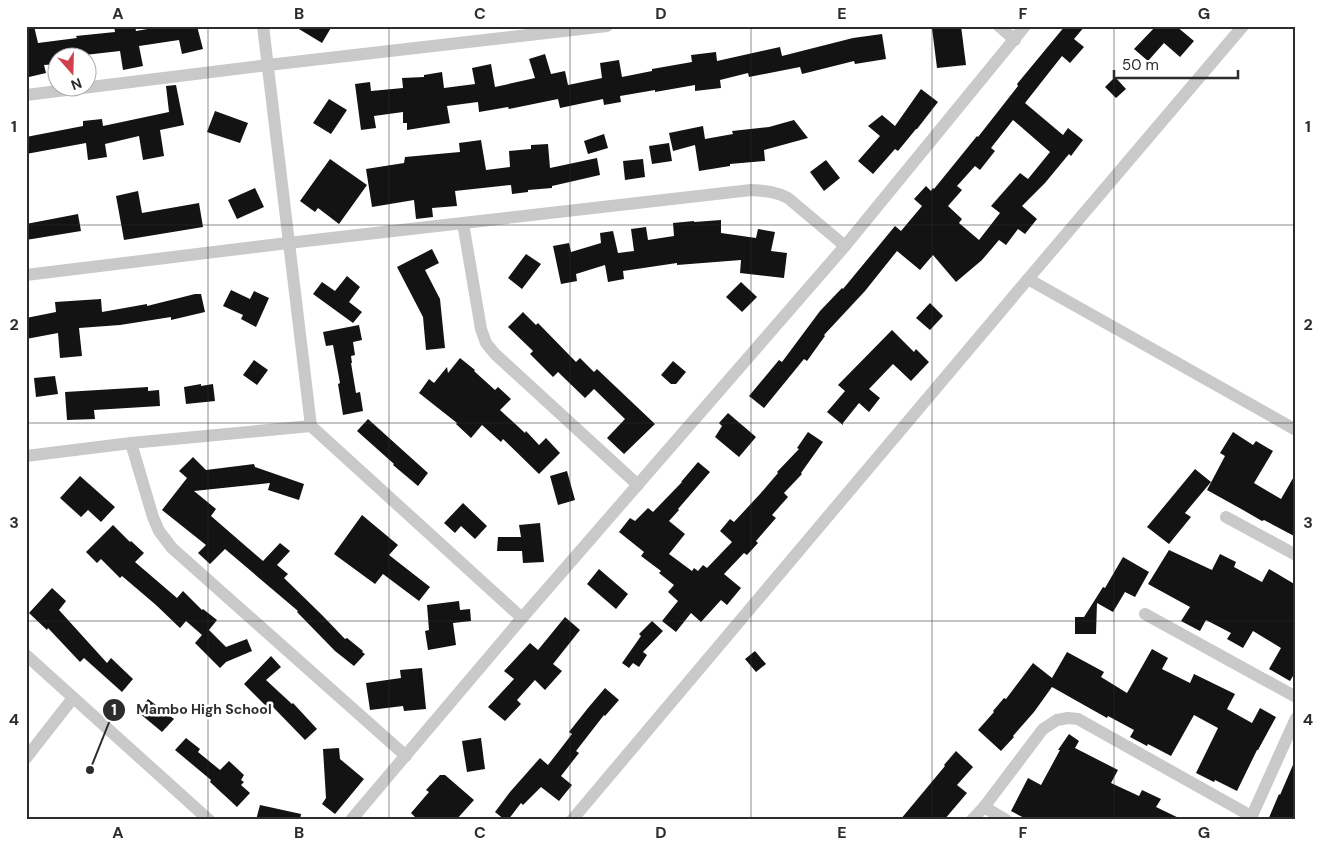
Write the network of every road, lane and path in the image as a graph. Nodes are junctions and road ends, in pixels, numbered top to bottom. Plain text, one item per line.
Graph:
1 (263, 26) edge
2 (606, 26) edge
3 (999, 26) edge
4 (1026, 26) edge
5 (1243, 26) edge
6 (1014, 40) junction
7 (268, 65) junction
8 (26, 95) edge
9 (463, 223) junction
10 (288, 243) junction
11 (845, 246) junction
12 (26, 275) edge
13 (1028, 279) junction
14 (311, 426) junction
15 (1296, 430) edge
16 (131, 443) junction
17 (26, 456) edge
18 (638, 485) junction
19 (1226, 516) dead end
20 (1296, 555) edge
21 (1145, 614) dead end
22 (522, 618) junction
23 (26, 655) edge
24 (1296, 697) edge
25 (73, 698) junction
26 (1296, 718) edge
27 (406, 756) junction
28 (26, 758) edge
29 (984, 807) junction
30 (578, 818) edge
31 (1251, 818) edge
32 (209, 820) edge
33 (351, 820) edge
34 (972, 820) edge
35 (1006, 820) edge

1 - 7 street
2 - 7 street
3 - 6 street
4 - 6 street
5 - 13 street
6 - 11 street
7 - 8 street
7 - 10 street
9 - 10 street
9 - 11 street
9 - 18 street
10 - 12 street
10 - 14 street
11 - 18 street
13 - 15 street
13 - 30 street
14 - 16 street
14 - 22 street
16 - 17 street
16 - 27 street
18 - 22 street
19 - 20 street
21 - 24 street
22 - 27 street
23 - 25 street
25 - 28 street
25 - 32 street
26 - 31 street
27 - 33 street
29 - 31 street
29 - 34 street
29 - 35 street

